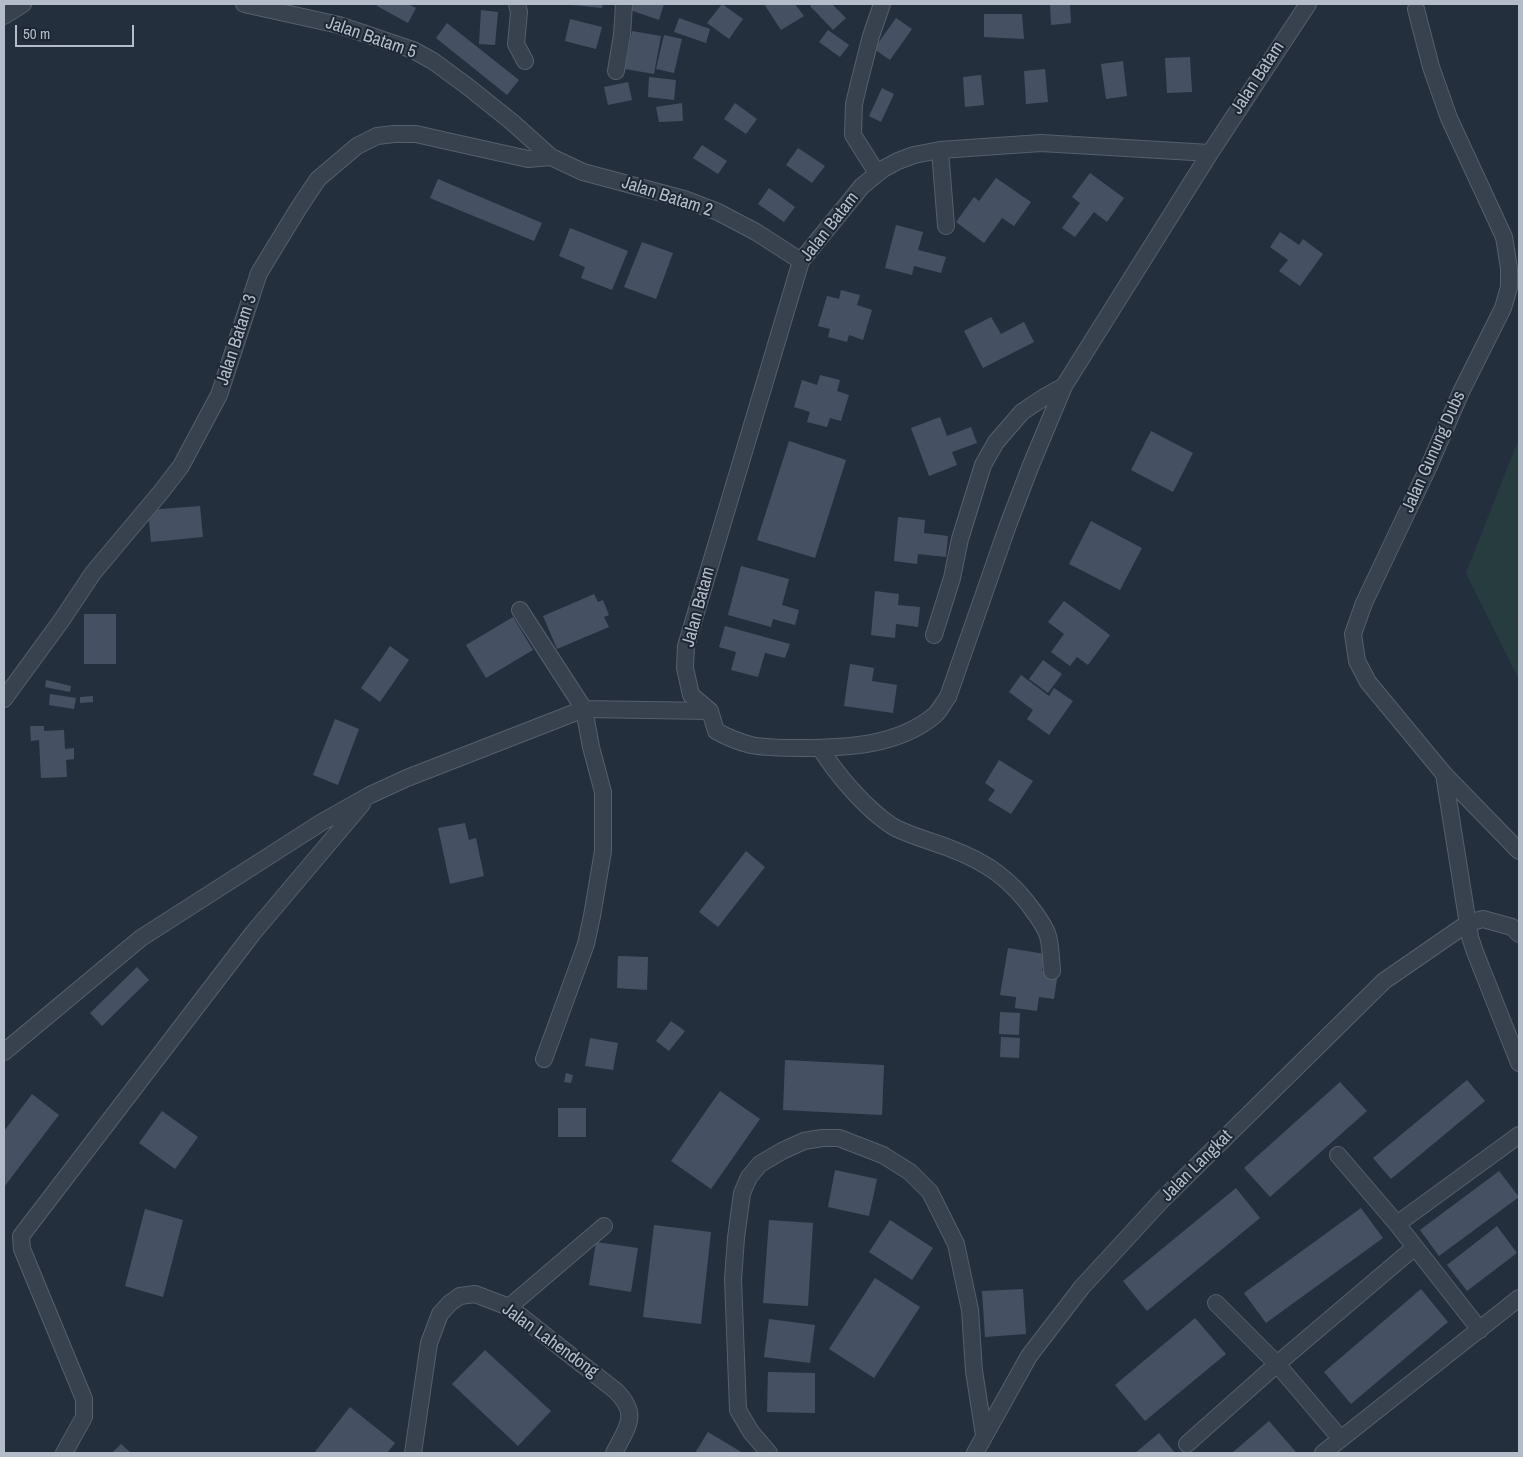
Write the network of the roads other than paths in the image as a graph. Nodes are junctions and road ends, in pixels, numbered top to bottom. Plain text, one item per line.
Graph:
1 (23, 4) edge
2 (244, 4) edge
3 (517, 4) edge
4 (624, 4) edge
5 (882, 4) edge
6 (1308, 4) edge
7 (1413, 6) edge
8 (4, 16) edge
9 (525, 61) dead end
10 (616, 71) dead end
11 (531, 139) joint
12 (940, 150) junction
13 (1210, 153) junction
14 (550, 157) junction
15 (878, 173) junction
16 (946, 226) dead end
17 (801, 261) junction
18 (1064, 386) junction
19 (520, 610) dead end
20 (934, 635) dead end
21 (4, 699) edge
22 (584, 709) junction
23 (710, 711) junction
24 (820, 748) junction
25 (1444, 774) junction
26 (370, 795) junction
27 (1519, 850) edge
28 (1468, 923) junction
29 (1519, 934) edge
30 (1052, 970) dead end
31 (4, 1052) edge
32 (544, 1059) dead end
33 (1519, 1064) edge
34 (1519, 1135) edge
35 (1338, 1155) dead end
36 (1397, 1224) junction
37 (604, 1226) dead end
38 (1415, 1247) junction
39 (1519, 1298) edge
40 (1216, 1303) dead end
41 (510, 1307) junction
42 (1480, 1330) junction
43 (1277, 1364) junction
44 (984, 1435) junction
45 (1340, 1438) junction
46 (1187, 1444) dead end
47 (64, 1453) edge
48 (414, 1453) edge
49 (614, 1453) edge
50 (769, 1453) edge
51 (975, 1453) edge
52 (1323, 1453) edge

1 - 8 street
2 - 11 street, Jalan Batam 5
3 - 9 street
4 - 10 street
5 - 15 street
6 - 13 street, Jalan Batam
7 - 25 street, Jalan Gunung Dubs
11 - 14 street, Jalan Batam 2
12 - 13 street, Jalan Batam
12 - 15 street, Jalan Batam
12 - 16 street
13 - 18 street, Jalan Batam
14 - 17 street, Jalan Batam 2
14 - 21 street, Jalan Batam 3
15 - 17 street, Jalan Batam
17 - 23 street, Jalan Batam
18 - 20 street
18 - 24 street, Jalan Batam
19 - 22 street
22 - 23 street
22 - 26 street
22 - 32 street
23 - 24 street, Jalan Batam
24 - 30 street
25 - 27 street, Jalan Gunung Dubs
25 - 28 street
26 - 31 street
26 - 47 street
28 - 29 street
28 - 33 street
28 - 44 street, Jalan Langkat
34 - 36 street
35 - 36 street
36 - 38 street
37 - 41 street
38 - 42 street
38 - 43 street
39 - 42 street
40 - 43 street
41 - 48 street, Jalan Lahendong
41 - 49 street, Jalan Lahendong
42 - 45 street
43 - 45 street
43 - 46 street
44 - 50 street
44 - 51 street, Jalan Langkat
45 - 52 street

